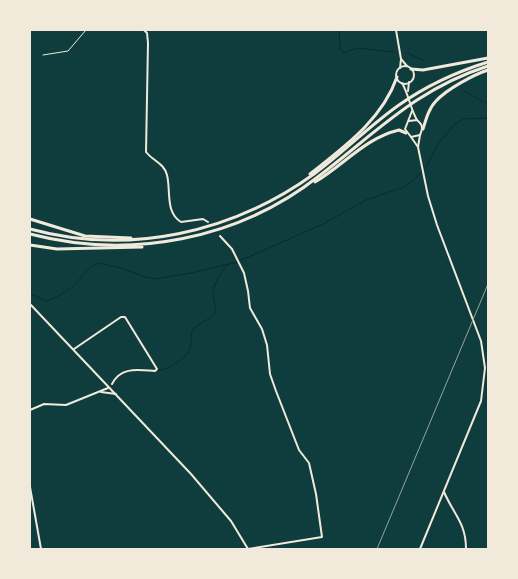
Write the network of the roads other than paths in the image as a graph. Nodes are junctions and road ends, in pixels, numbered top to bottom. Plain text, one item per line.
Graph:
1 (144, 30) edge
2 (396, 30) edge
3 (488, 58) edge
4 (401, 59) junction
5 (488, 62) edge
6 (408, 66) junction
7 (488, 66) edge
8 (400, 68) junction
9 (411, 68) junction
10 (488, 70) edge
11 (397, 77) junction
12 (409, 82) junction
13 (402, 83) junction
14 (408, 92) junction
15 (412, 111) junction
16 (417, 120) junction
17 (409, 121) junction
18 (422, 129) junction
19 (406, 133) junction
20 (420, 135) junction
21 (411, 137) junction
22 (418, 148) junction
23 (290, 191) junction
24 (293, 195) junction
25 (30, 219) edge
26 (208, 222) dead end
27 (30, 229) edge
28 (30, 234) edge
29 (220, 236) dead end
30 (161, 238) junction
31 (158, 244) junction
32 (30, 245) edge
33 (30, 304) edge
34 (74, 349) junction
35 (112, 384) dead end
36 (108, 388) dead end
37 (100, 391) junction
38 (117, 394) junction
39 (30, 410) edge
40 (30, 487) edge
41 (444, 492) junction
42 (41, 549) edge
43 (248, 549) edge
44 (420, 549) edge
45 (466, 549) edge

1 - 26 street
2 - 4 street
3 - 9 highway
4 - 6 street
4 - 8 street
5 - 23 highway
6 - 8 street
6 - 9 street
7 - 24 highway
8 - 11 street
9 - 12 street
10 - 18 highway
11 - 13 street
11 - 23 highway
12 - 13 street
12 - 14 street
13 - 14 street
14 - 15 street
15 - 16 street
15 - 17 street
16 - 17 street
16 - 18 street
17 - 19 street
18 - 20 street
19 - 21 street
19 - 24 highway
20 - 21 street
20 - 22 street
21 - 22 street
22 - 41 street
23 - 30 highway
24 - 31 highway
25 - 30 highway
27 - 30 highway
28 - 31 highway
29 - 43 street
31 - 32 highway
33 - 34 street
34 - 35 street
34 - 38 street
36 - 37 street
37 - 38 street
37 - 39 street
38 - 43 street
40 - 42 street
41 - 44 street
41 - 45 street

